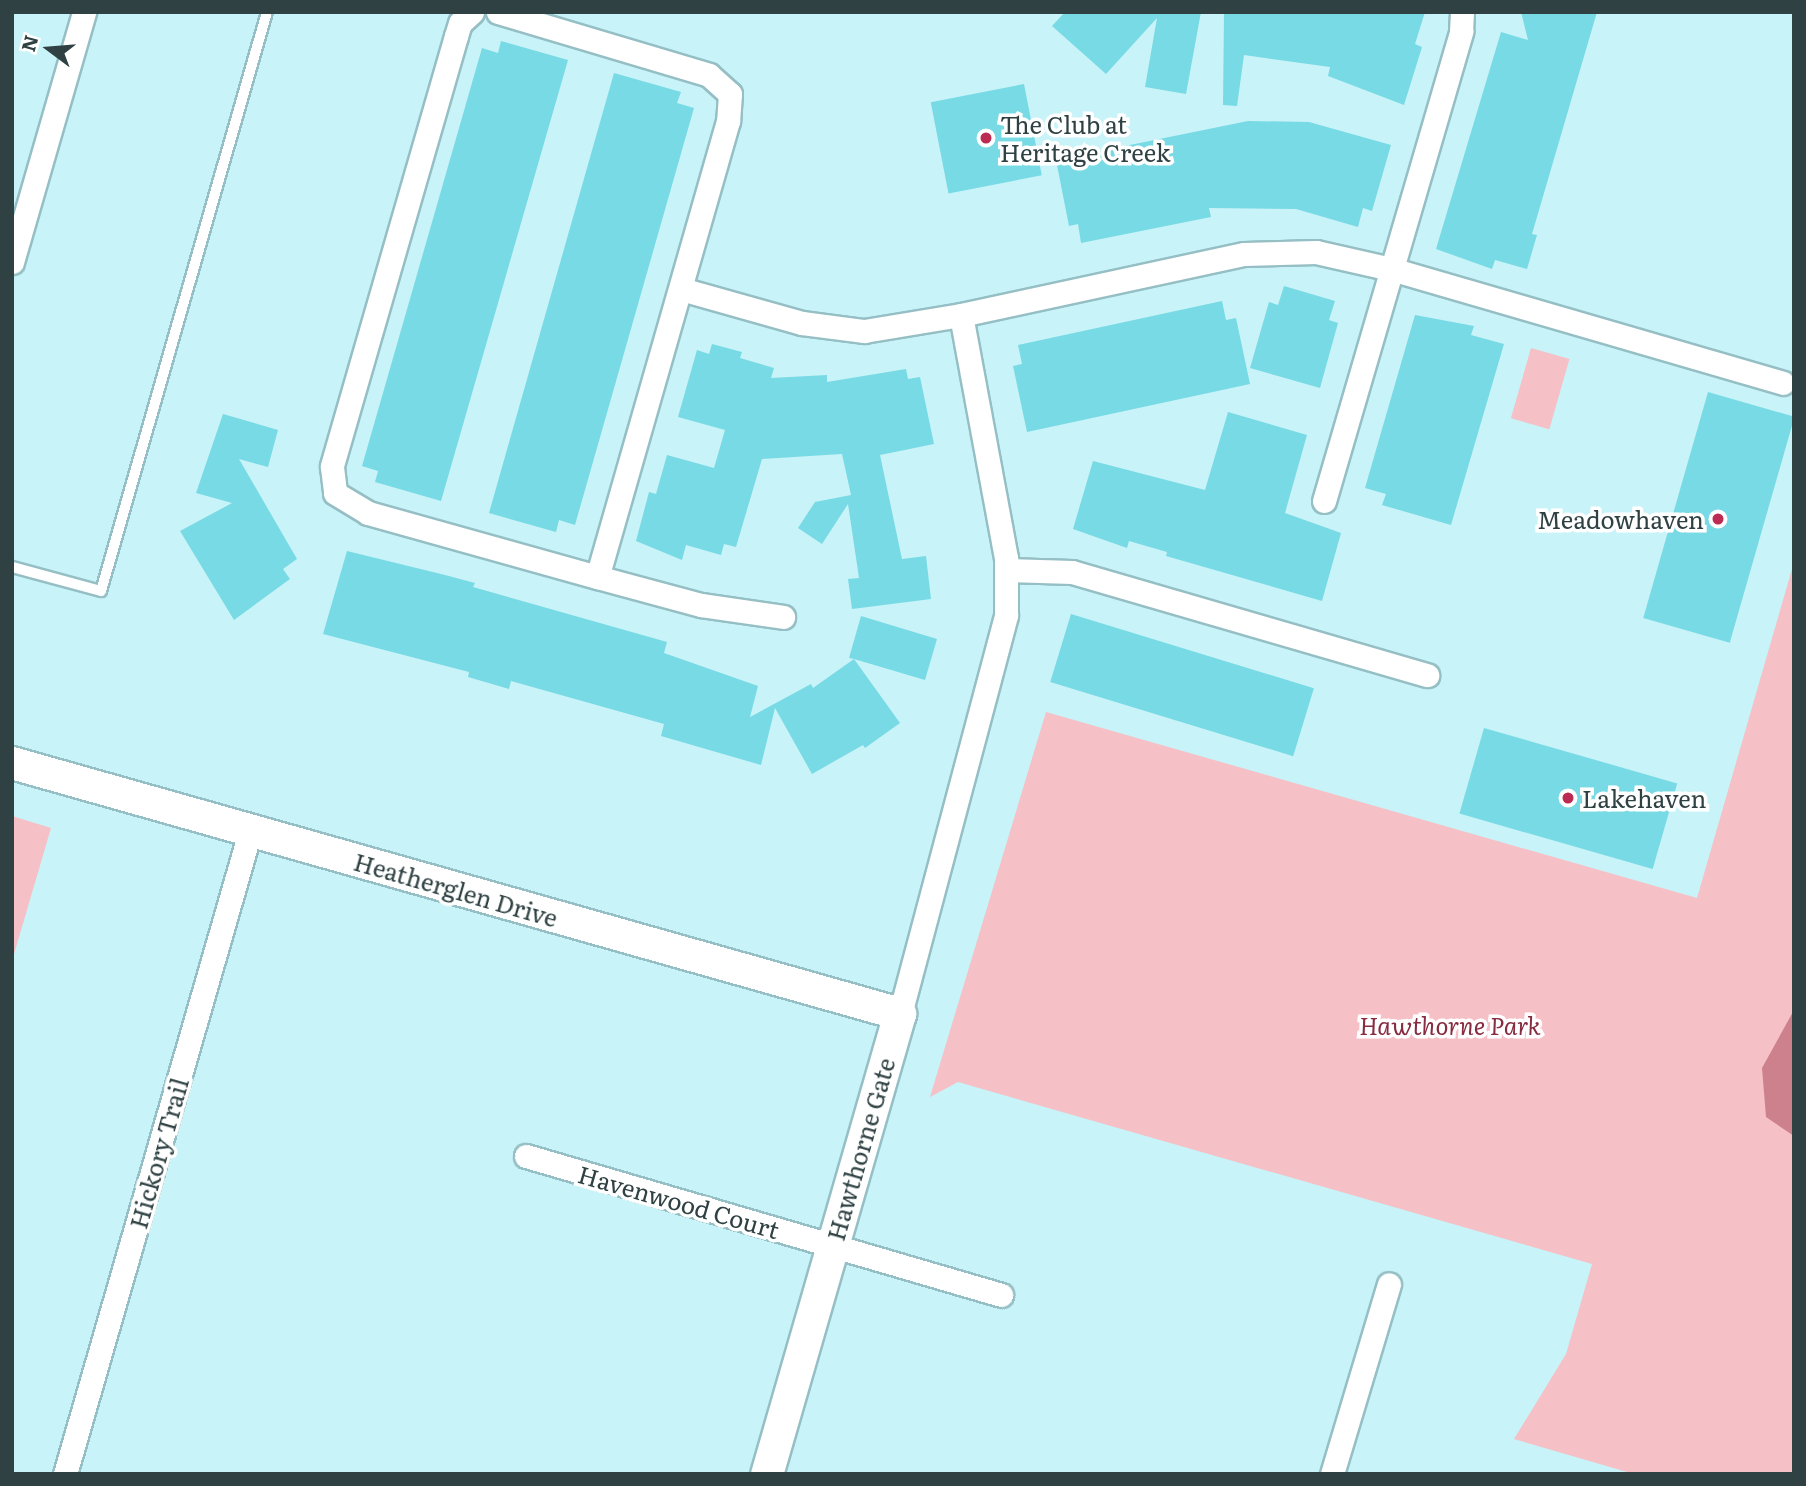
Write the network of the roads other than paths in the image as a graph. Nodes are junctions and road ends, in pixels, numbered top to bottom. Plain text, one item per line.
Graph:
1 (84, 12) edge
2 (267, 12) edge
3 (472, 12) edge
4 (498, 12) edge
5 (1462, 12) edge
6 (12, 262) edge
7 (1391, 269) junction
8 (681, 289) junction
9 (961, 315) junction
10 (1783, 383) dead end
11 (1324, 501) dead end
12 (12, 567) edge
13 (1007, 570) junction
14 (597, 577) junction
15 (783, 617) dead end
16 (1427, 675) dead end
17 (12, 763) edge
18 (250, 832) junction
19 (900, 1014) junction
20 (526, 1156) dead end
21 (832, 1247) junction
22 (1389, 1284) dead end
23 (1001, 1295) dead end
24 (65, 1474) edge
25 (766, 1474) edge
26 (1332, 1474) edge

1 - 6 street
2 - 12 lane
3 - 14 street
4 - 8 street
5 - 7 street
7 - 9 street
7 - 10 street
7 - 11 street
8 - 9 street
8 - 14 street
9 - 13 street, Hawthorne Gate
13 - 16 street
13 - 19 street, Hawthorne Gate
14 - 15 street
17 - 18 street, Heatherglen Drive
18 - 19 street, Heatherglen Drive
18 - 24 street, Hickory Trail
19 - 21 street, Hawthorne Gate
20 - 21 street, Havenwood Court
21 - 23 street, Havenwood Court
21 - 25 street, Hawthorne Gate
22 - 26 street

